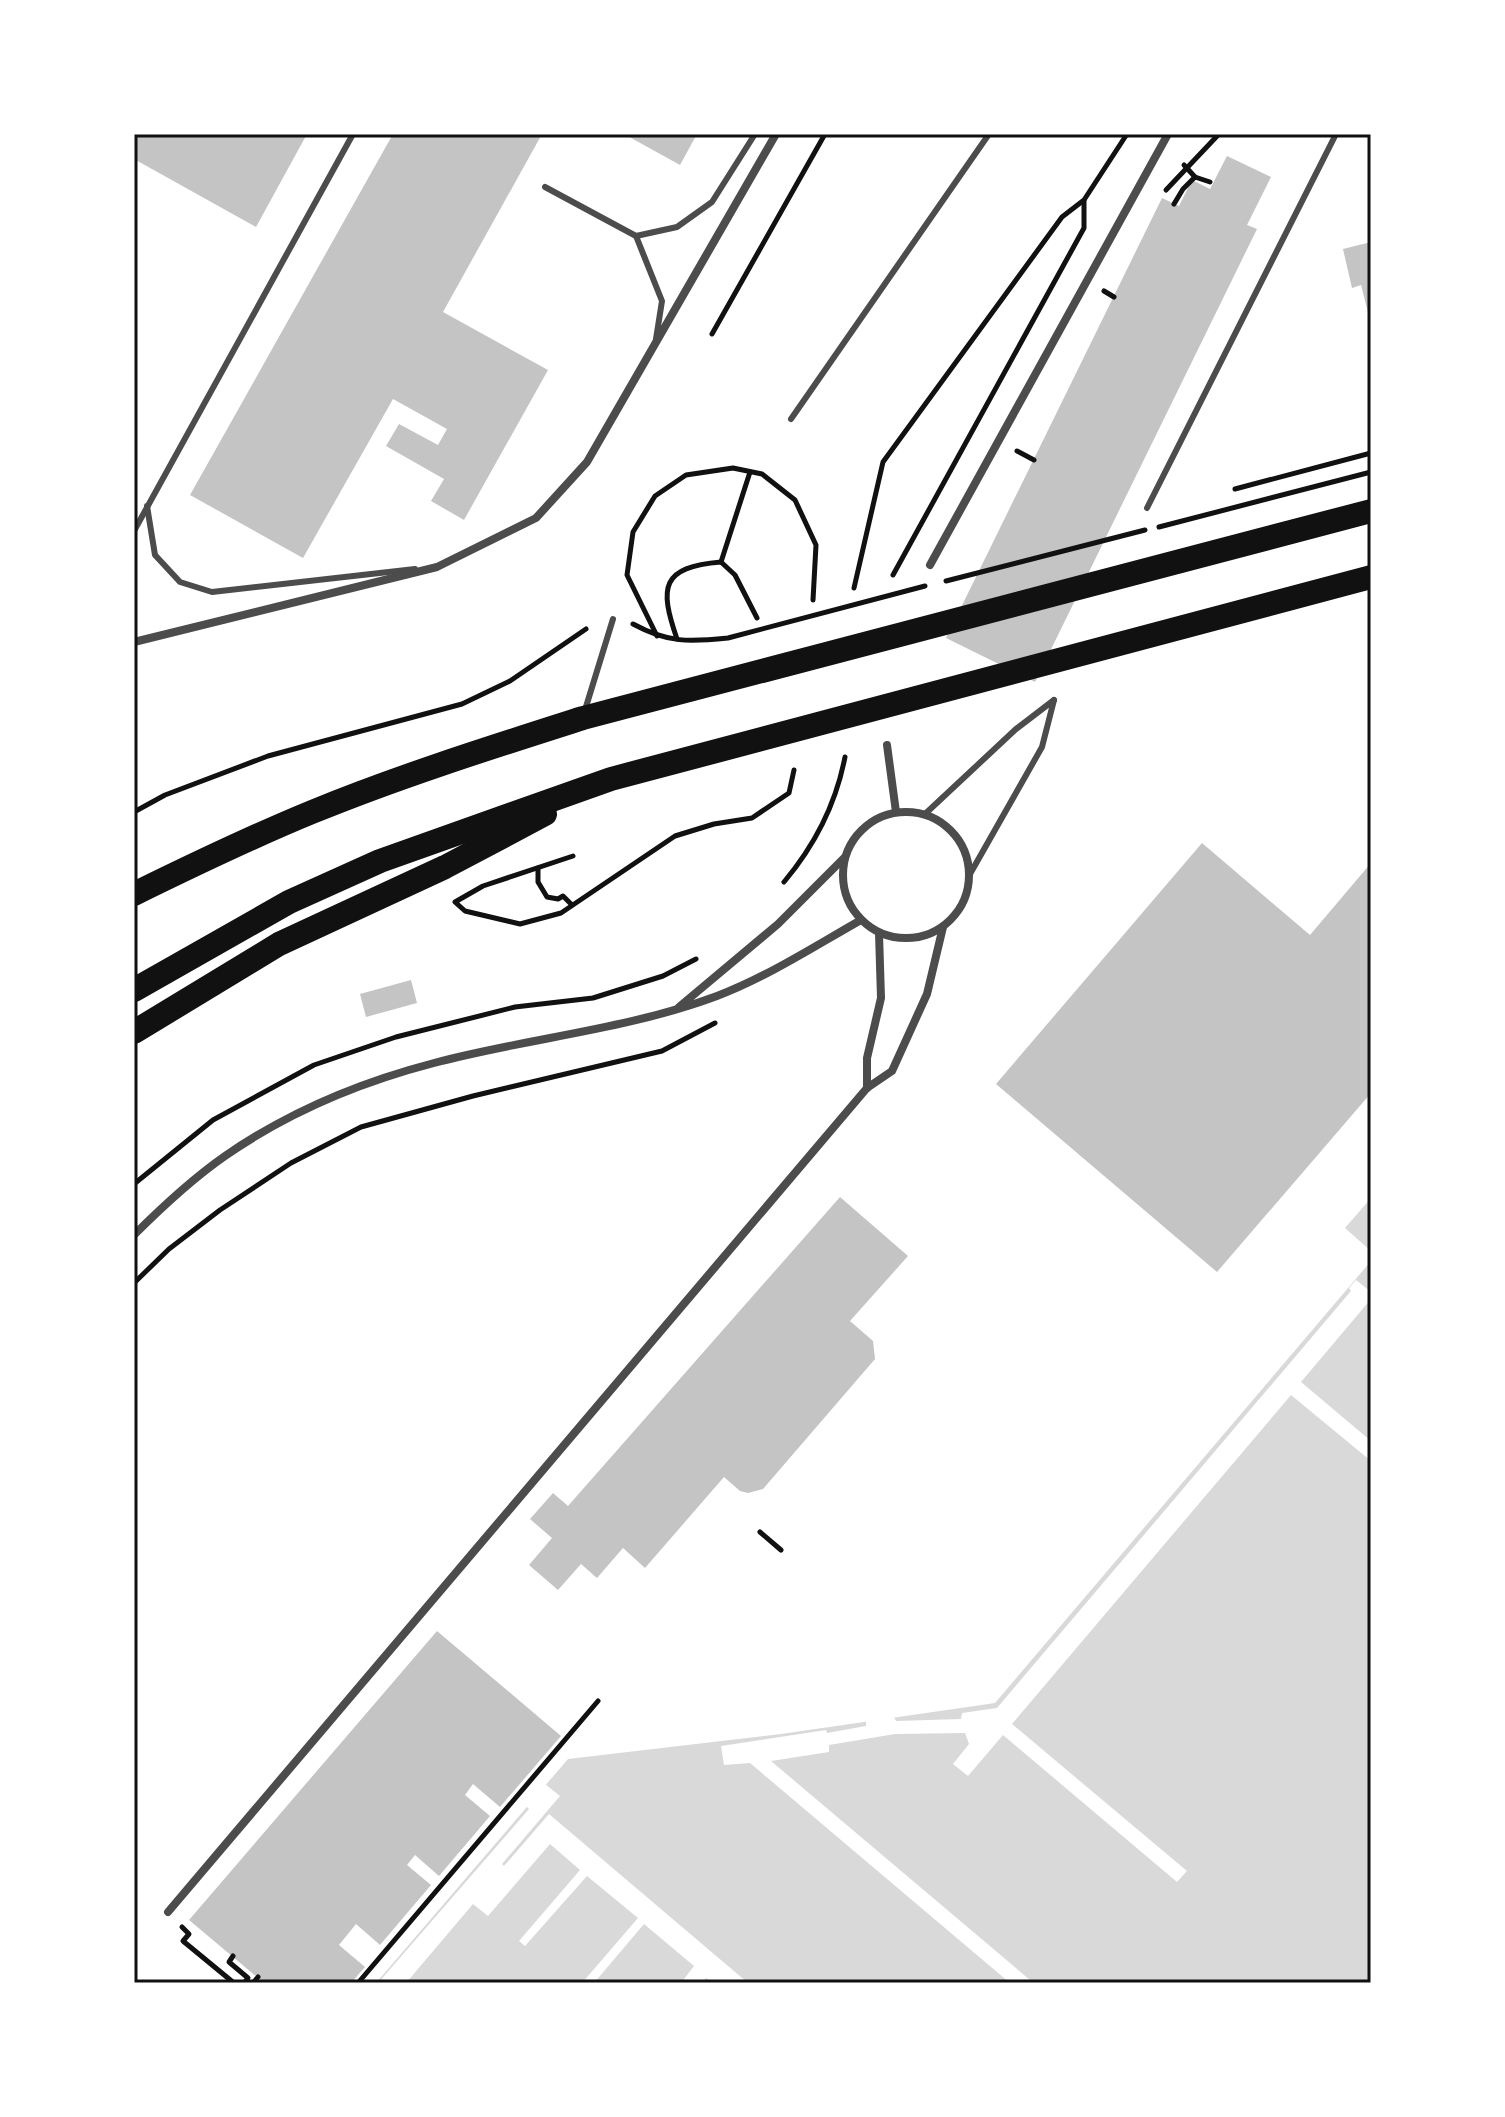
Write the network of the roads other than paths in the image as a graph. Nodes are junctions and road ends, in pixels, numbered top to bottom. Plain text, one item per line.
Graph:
1 (353, 134) edge
2 (755, 134) edge
3 (776, 134) edge
4 (989, 134) edge
5 (1168, 134) edge
6 (1336, 134) edge
7 (545, 187) dead end
8 (636, 236) junction
9 (653, 351) junction
10 (791, 419) dead end
11 (147, 506) junction
12 (1147, 508) dead end
13 (1371, 511) edge
14 (134, 531) edge
15 (930, 565) dead end
16 (437, 567) junction
17 (1371, 577) edge
18 (613, 619) road end
19 (135, 642) edge
20 (583, 718) junction
21 (887, 745) dead end
22 (611, 779) junction
23 (896, 812) junction
24 (925, 814) junction
25 (845, 857) junction
26 (970, 874) junction
27 (134, 894) edge
28 (861, 920) junction
29 (943, 927) junction
30 (879, 933) junction
31 (134, 990) edge
32 (676, 1010) junction
33 (134, 1032) edge
34 (867, 1088) junction
35 (134, 1235) edge
36 (168, 1912) road end

1 - 11 lane
2 - 8 lane
3 - 9 street
4 - 10 lane
5 - 15 street
6 - 12 lane
7 - 8 lane
8 - 9 lane
9 - 16 street
11 - 14 lane
11 - 16 lane
13 - 20 highway
16 - 19 street
17 - 22 highway
18 - 20 lane
20 - 27 highway
21 - 23 street
22 - 31 highway
22 - 33 highway
23 - 24 street
23 - 25 street
24 - 26 street
24 - 26 lane
25 - 28 street
25 - 32 street
26 - 29 street
28 - 30 street
28 - 32 street
29 - 30 street
29 - 34 street
30 - 34 street
32 - 35 street
34 - 36 street

